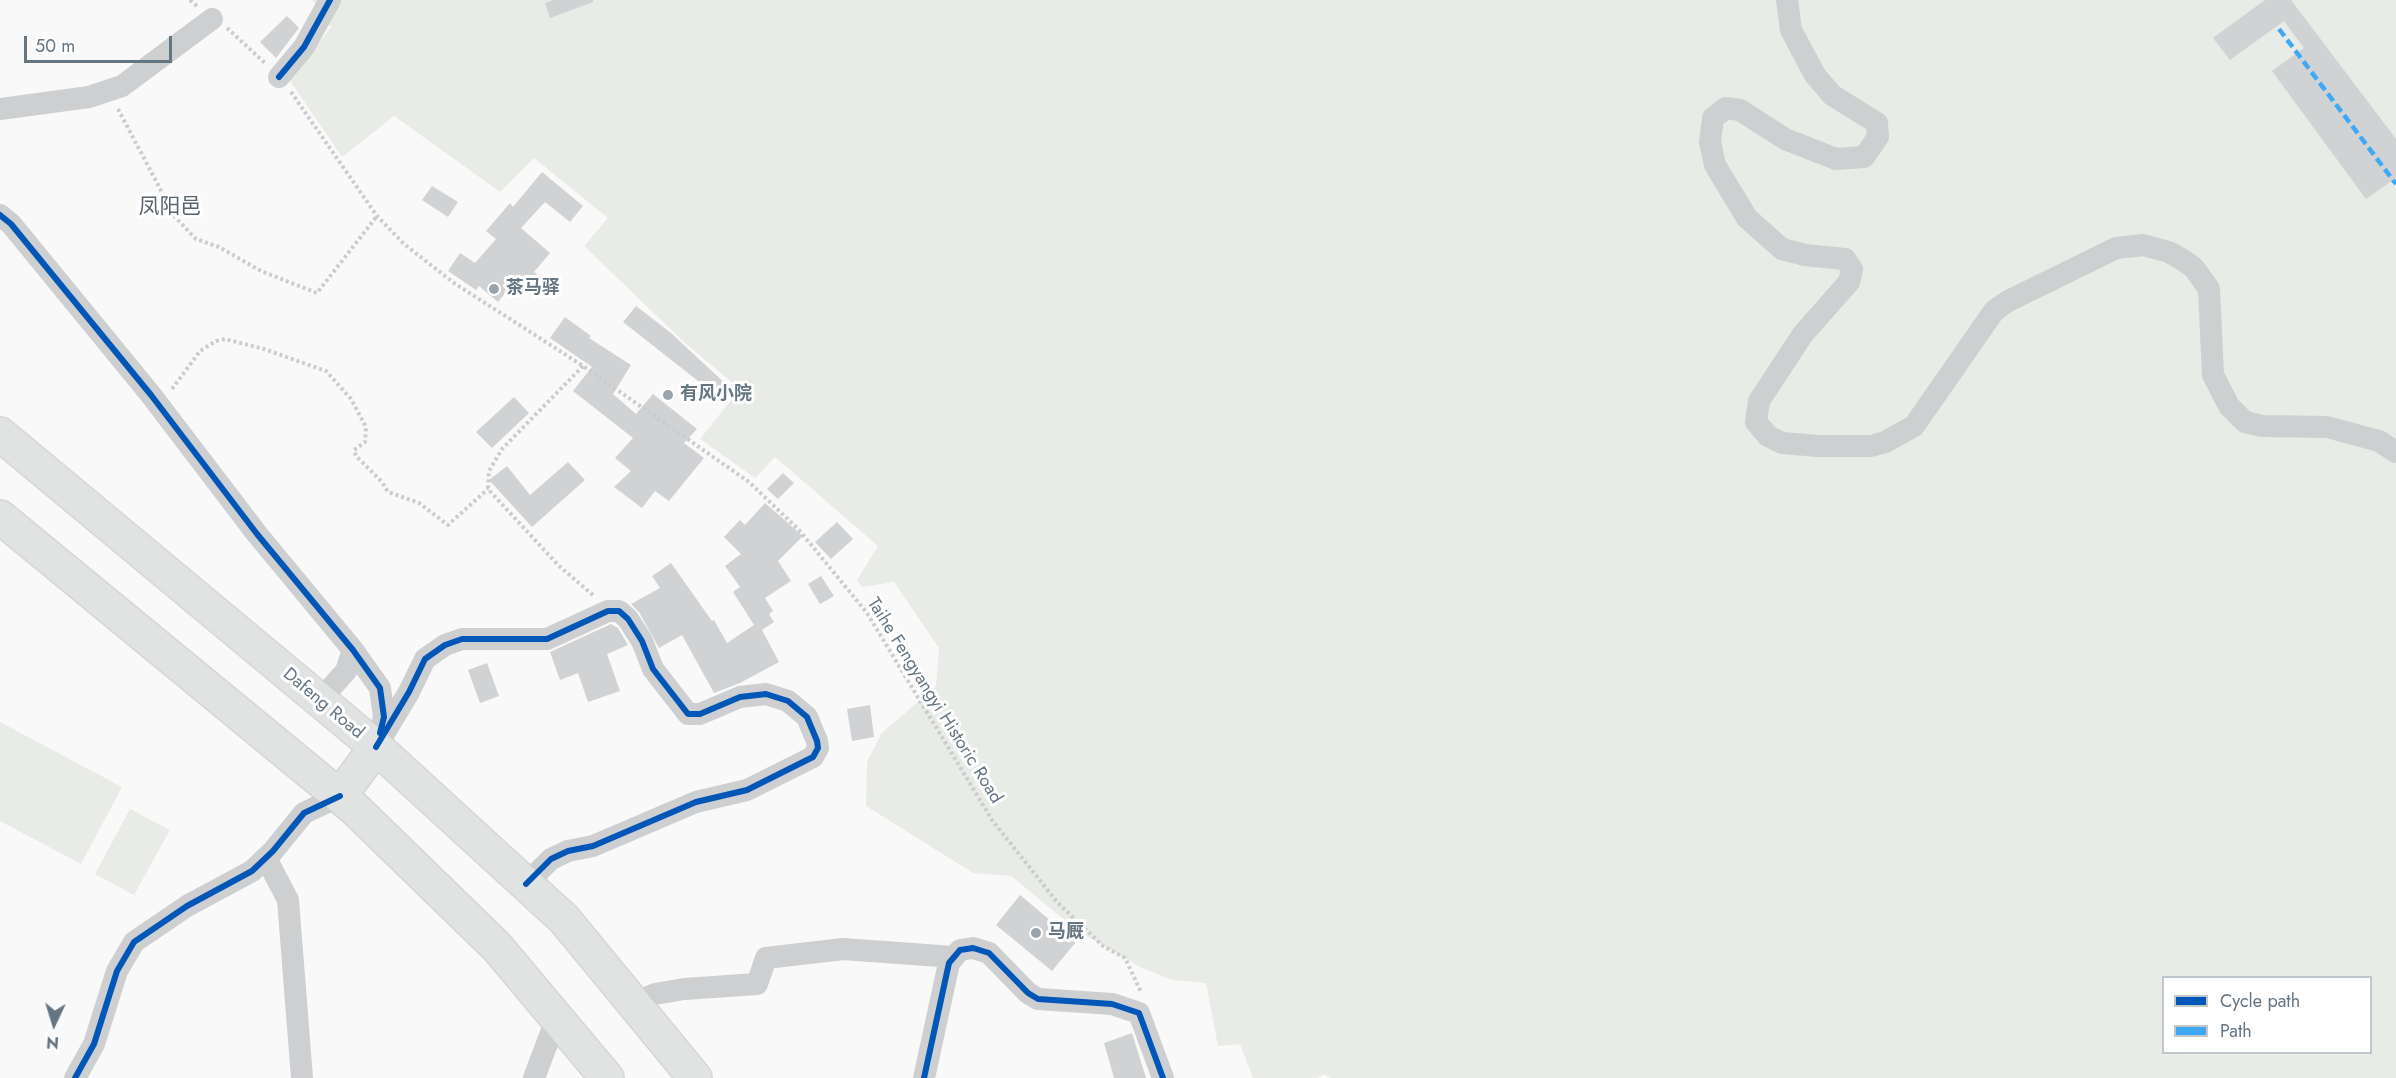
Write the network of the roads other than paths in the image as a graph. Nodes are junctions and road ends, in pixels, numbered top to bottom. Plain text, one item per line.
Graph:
1 (330, 0) edge
2 (1787, 0) edge
3 (212, 19) road end
4 (279, 77) road end
5 (0, 109) edge
6 (0, 215) edge
7 (0, 434) edge
8 (2396, 452) edge
9 (0, 517) edge
10 (353, 650) junction
11 (319, 701) junction
12 (376, 747) junction
13 (340, 796) junction
14 (266, 858) junction
15 (526, 884) junction
16 (954, 957) junction
17 (634, 1003) junction
18 (557, 1017) junction
19 (75, 1078) edge
20 (302, 1078) edge
21 (534, 1078) edge
22 (607, 1078) edge
23 (695, 1078) edge
24 (924, 1078) edge
25 (1163, 1078) edge

1 - 4 street
2 - 8 street
3 - 5 street
6 - 10 street
7 - 11 highway, Dafeng Road
9 - 13 highway
10 - 11 street
10 - 12 street
11 - 12 highway, Dafeng Road
12 - 13 highway
12 - 15 highway, Dafeng Road
12 - 15 street
13 - 14 street
13 - 18 highway
14 - 19 street
14 - 20 street
15 - 17 highway, Dafeng Road
16 - 17 street
16 - 24 street
16 - 25 street
17 - 23 highway, Dafeng Road
18 - 21 street
18 - 22 highway

